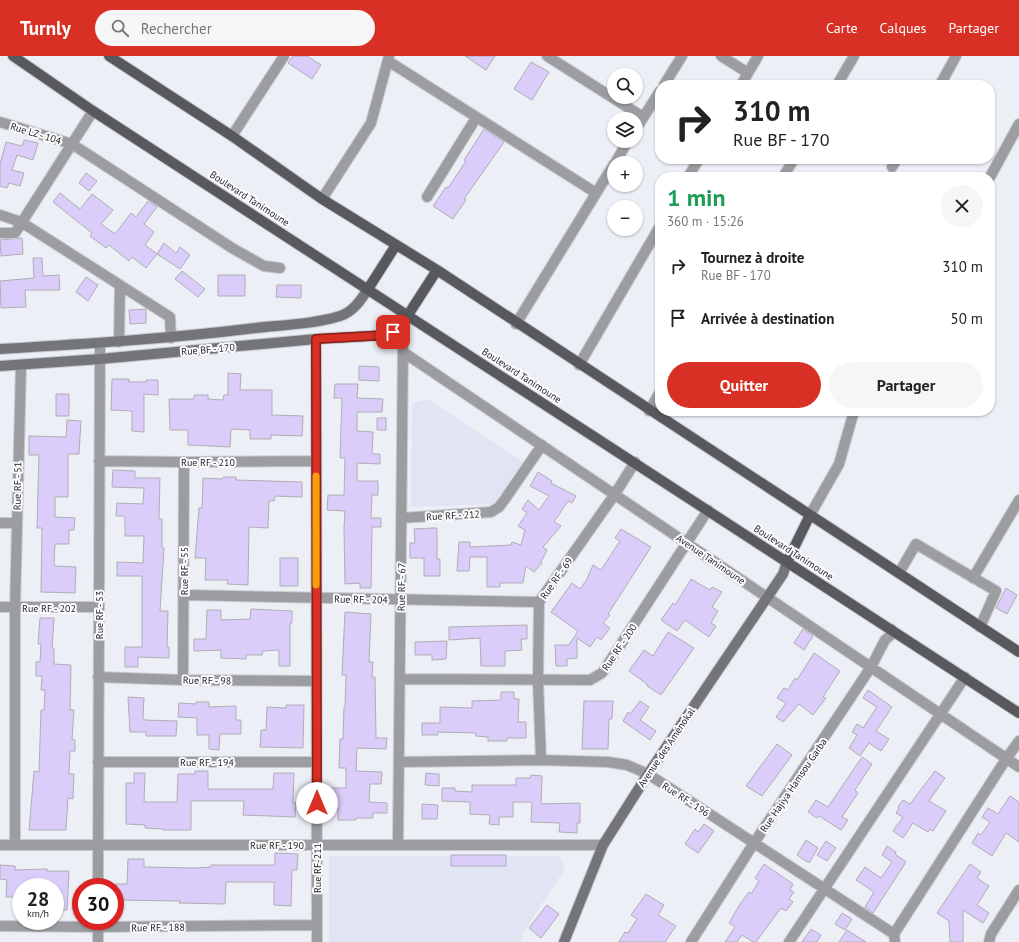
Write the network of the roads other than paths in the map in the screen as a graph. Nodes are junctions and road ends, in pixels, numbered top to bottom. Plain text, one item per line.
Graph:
1 (13, 56) edge
2 (109, 56) edge
3 (284, 56) edge
4 (548, 56) edge
5 (682, 56) edge
6 (721, 56) edge
7 (758, 56) edge
8 (854, 56) edge
9 (956, 56) edge
10 (389, 58) edge
11 (748, 73) junction
12 (667, 80) edge
13 (744, 80) edge
14 (840, 80) edge
15 (943, 80) edge
16 (655, 99) edge
17 (93, 111) junction
18 (635, 112) edge
19 (643, 117) edge
20 (476, 118) junction
21 (0, 122) edge
22 (1019, 124) edge
23 (232, 136) junction
24 (72, 144) junction
25 (993, 172) edge
26 (607, 175) edge
27 (596, 193) junction
28 (427, 197) dead end
29 (322, 198) junction
30 (0, 215) edge
31 (21, 222) junction
32 (0, 233) edge
33 (655, 235) edge
34 (396, 245) junction
35 (280, 268) dead end
36 (437, 270) junction
37 (120, 286) junction
38 (368, 289) junction
39 (408, 315) junction
40 (516, 324) junction
41 (393, 332) junction
42 (171, 338) junction
43 (316, 339) junction
44 (119, 342) junction
45 (100, 343) junction
46 (0, 349) edge
47 (403, 352) junction
48 (100, 359) junction
49 (21, 365) junction
50 (579, 365) junction
51 (0, 366) edge
52 (655, 401) edge
53 (649, 411) junction
54 (655, 415) edge
55 (657, 416) edge
56 (853, 416) edge
57 (542, 445) junction
58 (99, 461) junction
59 (316, 461) junction
60 (184, 462) junction
61 (635, 462) junction
62 (615, 494) junction
63 (1019, 500) edge
64 (708, 510) junction
65 (810, 515) junction
66 (401, 518) junction
67 (0, 523) edge
68 (16, 523) junction
69 (687, 543) junction
70 (788, 562) junction
71 (899, 573) junction
72 (973, 578) junction
73 (183, 595) junction
74 (767, 597) junction
75 (316, 599) junction
76 (400, 600) junction
77 (539, 602) junction
78 (0, 607) edge
79 (99, 607) junction
80 (15, 608) junction
81 (980, 627) junction
82 (891, 629) junction
83 (1019, 652) edge
84 (871, 667) junction
85 (98, 677) junction
86 (965, 677) junction
87 (400, 679) junction
88 (183, 680) junction
89 (317, 681) junction
90 (538, 681) junction
91 (1019, 712) edge
92 (940, 714) junction
93 (1019, 741) edge
94 (1006, 759) junction
95 (541, 760) junction
96 (98, 762) junction
97 (317, 762) junction
98 (399, 762) junction
99 (1019, 767) edge
100 (648, 774) junction
101 (754, 843) junction
102 (0, 845) edge
103 (15, 845) junction
104 (98, 845) junction
105 (317, 845) junction
106 (398, 845) junction
107 (603, 845) junction
108 (98, 878) edge
109 (824, 888) junction
110 (1019, 890) edge
111 (124, 924) edge
112 (72, 925) edge
113 (317, 925) junction
114 (0, 926) edge
115 (98, 930) edge
116 (895, 938) edge
117 (98, 942) edge
118 (317, 942) edge
119 (564, 942) edge
120 (691, 942) edge
121 (789, 942) edge
122 (989, 942) edge

1 - 17 main road, Boulevard Tanimoune
2 - 23 main road
3 - 23 street
4 - 18 street
5 - 12 street
6 - 11 street
7 - 11 street
8 - 14 street
9 - 15 street
10 - 20 street
10 - 29 street
11 - 13 street
16 - 19 street
17 - 24 street
17 - 38 main road, Boulevard Tanimoune
20 - 27 street
20 - 28 street
21 - 24 street, Rue LZ - 104
22 - 25 street
23 - 29 main road
24 - 31 street
24 - 35 street, Rue LZ - 104
26 - 27 street
27 - 40 street
29 - 34 main road
30 - 31 street
31 - 32 street
31 - 37 street
33 - 50 street
34 - 36 main road
34 - 38 main road
36 - 39 main road
36 - 40 main road
37 - 42 street
37 - 44 street
38 - 39 main road, Boulevard Tanimoune
38 - 42 main road, Rue BF - 170
39 - 41 main road
39 - 61 main road, Boulevard Tanimoune
40 - 50 main road
41 - 43 main road, Rue BF - 170
41 - 47 street, Rue RF - 67
42 - 44 main road, Rue BF - 170
43 - 48 main road, Rue BF - 170
43 - 59 street, Rue RF-211
44 - 45 main road, Rue BF - 170
45 - 46 main road, Rue BF - 170
45 - 48 street, Rue RF - 53
47 - 57 street, Avenue Tanimoune
47 - 66 street, Rue RF - 67
48 - 49 main road, Rue BF - 170
48 - 58 street, Rue RF - 53
49 - 51 main road, Rue BF - 170
49 - 68 street, Rue RF - 51
50 - 53 main road
52 - 53 street
53 - 54 main road
55 - 65 main road
56 - 65 street
57 - 62 street, Avenue Tanimoune
57 - 66 street, Rue RF - 212
58 - 60 street, Rue RF - 210
58 - 79 street, Rue RF - 53
59 - 60 street, Rue RF - 210
59 - 75 street, Rue RF-211
60 - 73 street, Rue RF - 55
61 - 62 street, Rue RF - 69
61 - 64 main road, Boulevard Tanimoune
62 - 69 street, Avenue Tanimoune
62 - 77 street, Rue RF - 69
63 - 72 street
64 - 69 street, Rue RF - 200
64 - 70 main road, Boulevard Tanimoune
65 - 70 main road
65 - 71 main road
66 - 76 street, Rue RF - 67
67 - 68 street
68 - 80 street, Rue RF - 51
69 - 74 street, Avenue Tanimoune
69 - 90 street, Rue RF - 200
70 - 74 main road, Avenue des Aménokal
70 - 82 main road, Boulevard Tanimoune
71 - 72 street
71 - 81 main road
72 - 81 street
73 - 75 street, Rue RF - 204
73 - 88 street, Rue RF - 55
74 - 84 street, Avenue Tanimoune
74 - 100 main road, Avenue des Aménokal
75 - 76 street, Rue RF - 204
75 - 89 street, Rue RF-211
76 - 77 street, Rue RF - 204
76 - 87 street, Rue RF - 67
77 - 90 street, Rue RF - 69
78 - 80 street, Rue RF - 202
79 - 80 street, Rue RF - 202
79 - 85 street, Rue RF - 53
80 - 103 street, Rue RF - 51
81 - 83 main road
82 - 84 street, Rue Hajiya Hamsou Garba
82 - 86 main road, Boulevard Tanimoune
84 - 92 street, Avenue Tanimoune
84 - 101 street, Rue Hajiya Hamsou Garba
85 - 88 street, Rue RF - 98
85 - 96 street, Rue RF - 53
86 - 91 main road, Boulevard Tanimoune
86 - 92 street
87 - 90 street, Rue RF - 200
87 - 98 street, Rue RF - 67
88 - 89 street, Rue RF - 98
89 - 97 street, Rue RF-211
90 - 95 street, Rue RF - 69
92 - 94 street, Avenue Tanimoune
92 - 109 street
93 - 94 street, Rue RF - 196
94 - 99 street, Avenue Tanimoune
94 - 116 street, Rue RF - 196
95 - 98 street, Rue RF - 196
95 - 100 street, Rue RF - 196
96 - 97 street, Rue RF - 194
96 - 104 street, Rue RF - 53
97 - 105 street, Rue RF-211
98 - 106 street, Rue RF - 67
100 - 101 street, Rue RF - 196
100 - 107 main road, Avenue des Aménokal
101 - 109 street, Rue RF - 196
101 - 120 street, Rue Hajiya Hamsou Garba
102 - 103 street, Rue RF - 190
103 - 104 street, Rue RF - 190
104 - 105 street, Rue RF - 190
104 - 108 street, Rue RF - 53
105 - 106 street, Rue RF - 190
105 - 113 street, Rue RF-211
106 - 107 street, Rue RF - 190
107 - 119 main road, Avenue des Aménokal
109 - 116 street, Rue RF - 196
109 - 121 street
110 - 122 street
111 - 113 street, Rue RF - 188
112 - 114 street, Rue RF - 188
113 - 118 street, Rue RF-211
115 - 117 street

